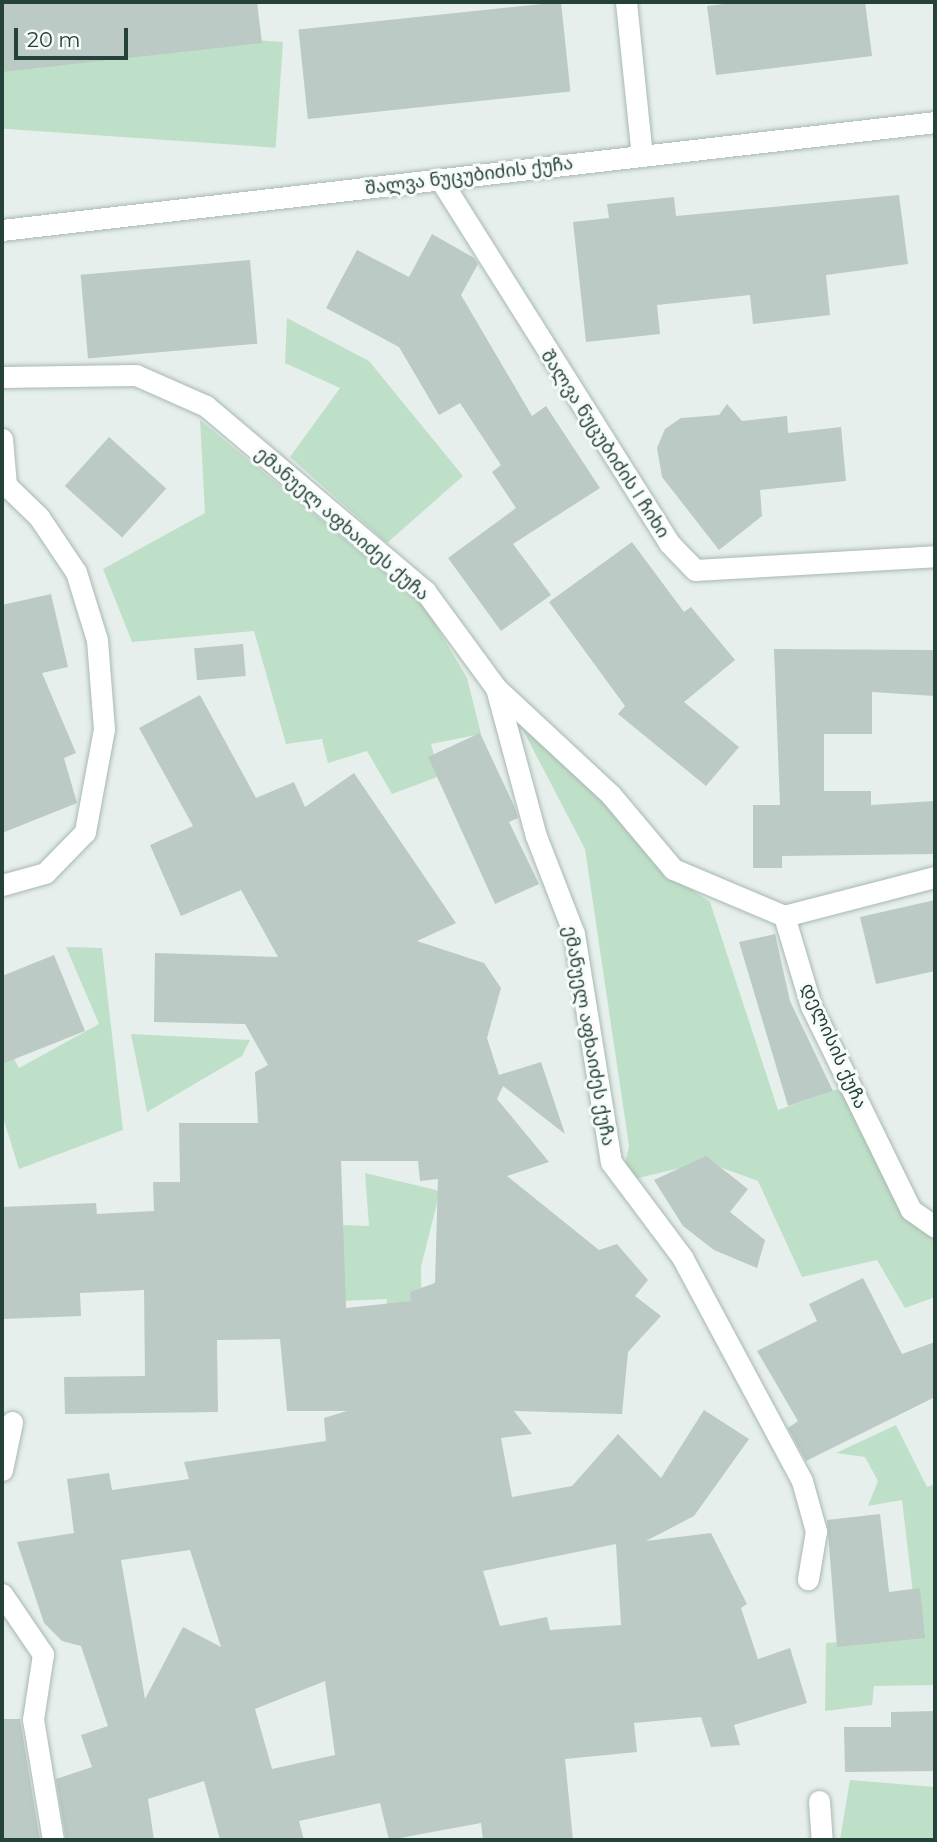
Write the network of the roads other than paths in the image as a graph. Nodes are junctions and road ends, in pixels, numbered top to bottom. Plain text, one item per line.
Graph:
1 (626, 2) edge
2 (935, 122) edge
3 (642, 156) junction
4 (440, 179) junction
5 (2, 230) edge
6 (2, 377) edge
7 (2, 439) edge
8 (4, 486) edge
9 (935, 556) edge
10 (496, 688) junction
11 (935, 877) edge
12 (2, 885) edge
13 (784, 916) junction
14 (935, 1227) edge
15 (12, 1422) dead end
16 (2, 1470) edge
17 (808, 1579) dead end
18 (2, 1594) edge
19 (819, 1801) dead end
20 (53, 1840) edge
21 (822, 1840) edge

1 - 3 street
2 - 3 street, შალვა ნუცუბიძის ქუჩა
3 - 4 street, შალვა ნუცუბიძის ქუჩა
4 - 5 street, შალვა ნუცუბიძის ქუჩა
4 - 9 street, შალვა ნუცუბიძის I ჩიხი
6 - 10 street, ემანუელ აფხაიძეს ქუჩა
7 - 8 street
8 - 12 street
10 - 13 street
10 - 17 street, ემანუელ აფხაიძეს ქუჩა
11 - 13 street
13 - 14 street, დელისის ქუჩა
15 - 16 street
18 - 20 street
19 - 21 street

